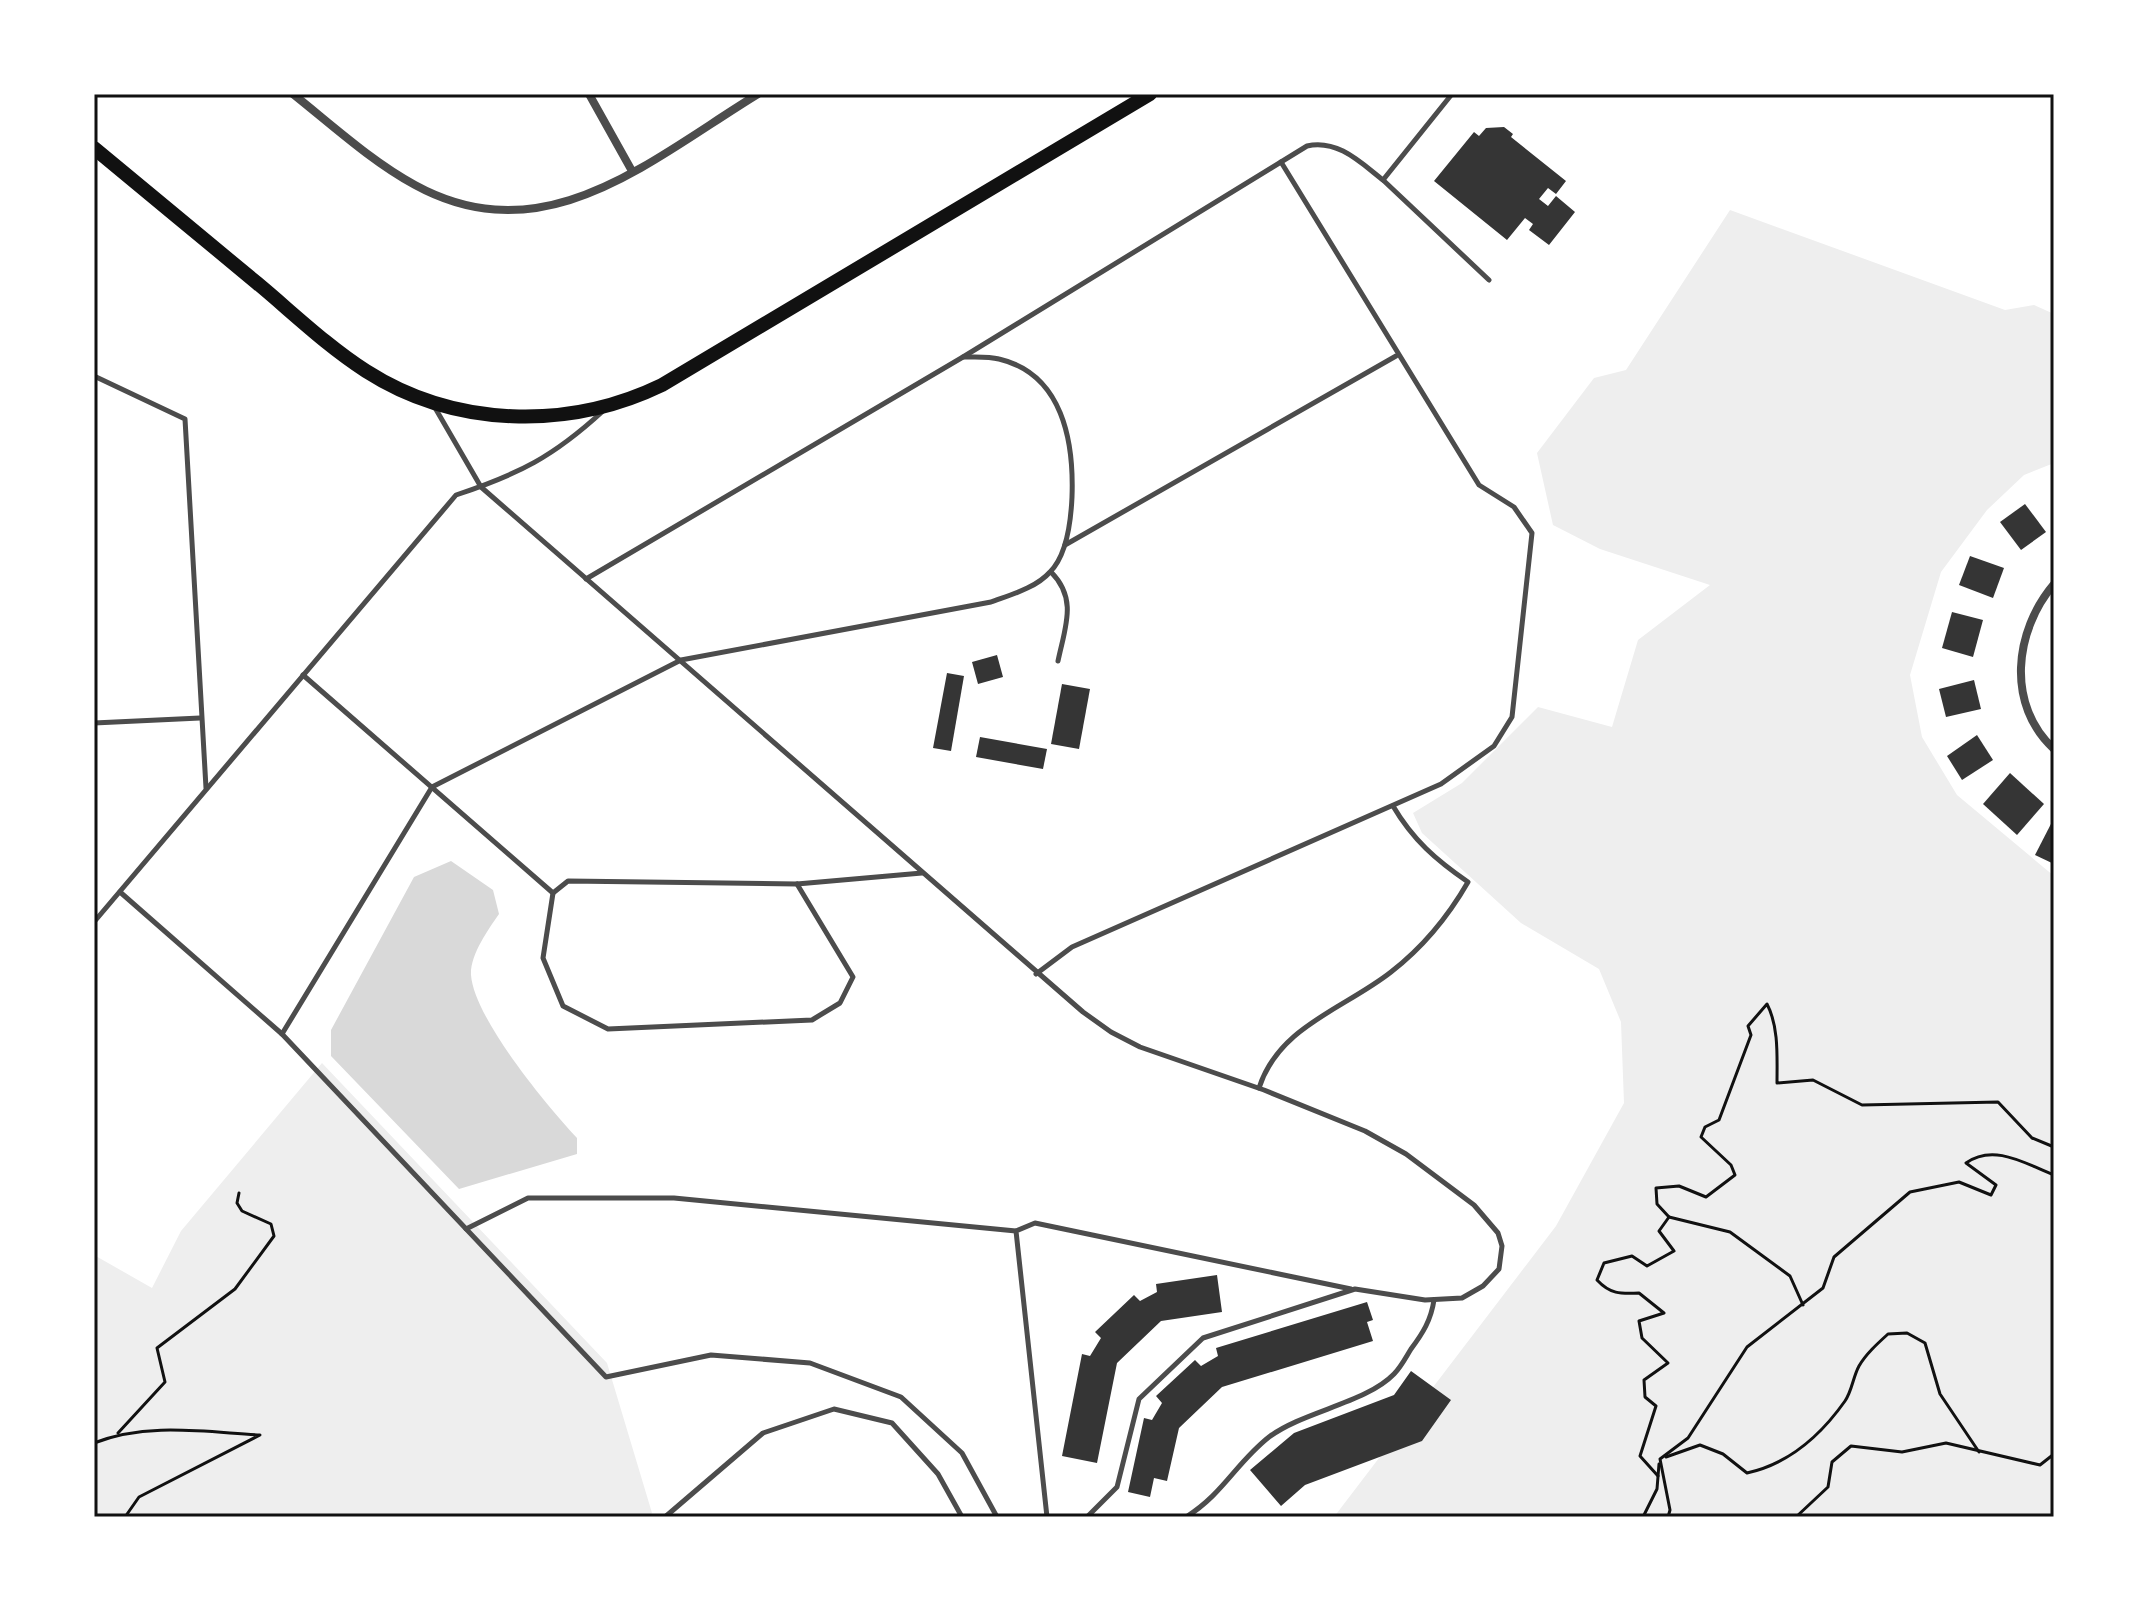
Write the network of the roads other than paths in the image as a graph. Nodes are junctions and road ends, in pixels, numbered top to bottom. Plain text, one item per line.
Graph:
1 (293, 94) edge
2 (589, 94) edge
3 (758, 94) edge
4 (1150, 94) edge
5 (1452, 94) edge
6 (94, 148) edge
7 (1281, 162) junction
8 (632, 171) junction
9 (1383, 180) junction
10 (1489, 280) dead end
11 (1396, 356) junction
12 (963, 357) junction
13 (94, 376) edge
14 (433, 403) junction
15 (606, 408) junction
16 (481, 487) junction
17 (1064, 545) junction
18 (1051, 572) junction
19 (586, 579) junction
20 (2054, 584) edge
21 (681, 660) junction
22 (1058, 661) dead end
23 (303, 675) junction
24 (200, 718) junction
25 (94, 723) edge
26 (2054, 749) edge
27 (432, 787) junction
28 (206, 789) junction
29 (1393, 806) junction
30 (922, 873) junction
31 (797, 884) junction
32 (120, 892) junction
33 (553, 893) junction
34 (94, 922) edge
35 (1036, 974) junction
36 (282, 1034) junction
37 (1259, 1088) junction
38 (466, 1229) junction
39 (1016, 1231) junction
40 (1355, 1289) junction
41 (1434, 1300) junction
42 (665, 1517) edge
43 (962, 1517) edge
44 (997, 1517) edge
45 (1047, 1517) edge
46 (1087, 1517) edge
47 (1186, 1517) edge

1 - 8 street
2 - 8 street
3 - 8 street
4 - 15 main road
5 - 9 lane
6 - 14 main road
7 - 9 lane
7 - 11 lane
7 - 12 lane
9 - 10 lane
11 - 17 lane
11 - 29 lane
12 - 17 lane
12 - 19 lane
13 - 24 lane
14 - 15 main road
14 - 16 lane
15 - 16 lane
16 - 19 lane
16 - 23 lane
17 - 18 lane
18 - 21 lane
18 - 22 lane
19 - 21 lane
20 - 26 street
21 - 27 lane
21 - 30 lane
23 - 27 lane
23 - 28 lane
24 - 25 lane
24 - 28 lane
27 - 33 lane
27 - 36 lane
28 - 32 lane
29 - 35 lane
29 - 37 lane
30 - 31 lane
30 - 35 lane
31 - 33 lane
31 - 33 lane
32 - 34 lane
32 - 36 lane
35 - 37 lane
36 - 38 lane
37 - 41 lane
38 - 39 lane
38 - 44 lane
39 - 40 lane
39 - 45 lane
40 - 41 lane
40 - 46 lane
41 - 47 lane
42 - 43 lane

